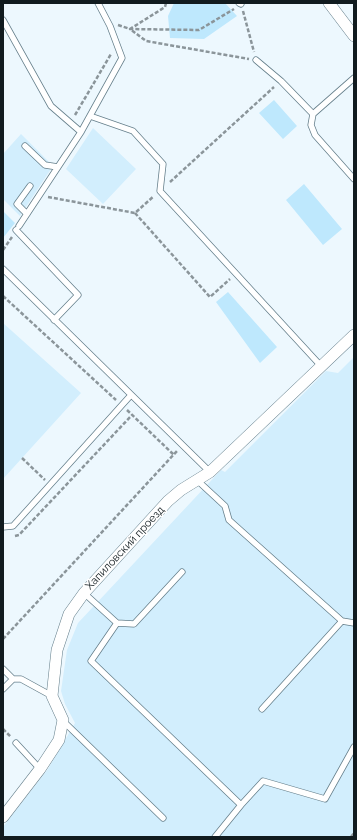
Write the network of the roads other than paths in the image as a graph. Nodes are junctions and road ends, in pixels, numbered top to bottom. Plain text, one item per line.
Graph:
1 (98, 3) edge
2 (329, 3) edge
3 (3, 20) edge
4 (354, 36) edge
5 (256, 60) road end
6 (354, 78) edge
7 (313, 114) junction
8 (90, 116) junction
9 (81, 132) junction
10 (25, 146) dead end
11 (58, 167) junction
12 (354, 179) edge
13 (30, 186) dead end
14 (27, 214) junction
15 (3, 270) edge
16 (54, 320) junction
17 (354, 335) edge
18 (321, 366) junction
19 (131, 395) junction
20 (210, 472) junction
21 (198, 481) junction
22 (3, 527) edge
23 (182, 572) dead end
24 (84, 593) junction
25 (342, 621) junction
26 (117, 623) junction
27 (354, 623) edge
28 (3, 669) edge
29 (13, 679) junction
30 (3, 689) edge
31 (52, 696) junction
32 (262, 709) dead end
33 (63, 720) junction
34 (16, 743) dead end
35 (354, 747) edge
36 (40, 769) junction
37 (241, 805) junction
38 (3, 816) edge
39 (163, 818) dead end
40 (215, 837) edge

1 - 8 lane
2 - 4 street
3 - 9 lane
5 - 7 lane
6 - 7 lane
7 - 12 lane
8 - 9 lane
8 - 18 lane
9 - 11 lane
10 - 11 lane
11 - 14 lane
13 - 14 lane
14 - 16 lane
15 - 16 lane
16 - 19 lane
17 - 18 street, Хапиловский проезд
18 - 20 street, Хапиловский проезд
19 - 20 lane
19 - 22 lane
20 - 21 street, Хапиловский проезд
21 - 24 street, Хапиловский проезд
21 - 25 lane
23 - 26 lane
24 - 26 lane
24 - 31 street, Хапиловский проезд
25 - 27 lane
25 - 32 lane
26 - 37 lane
28 - 29 lane
29 - 30 lane
29 - 31 lane
31 - 33 street
33 - 36 street
33 - 39 lane
34 - 36 lane
35 - 37 lane
36 - 38 street
37 - 40 lane

